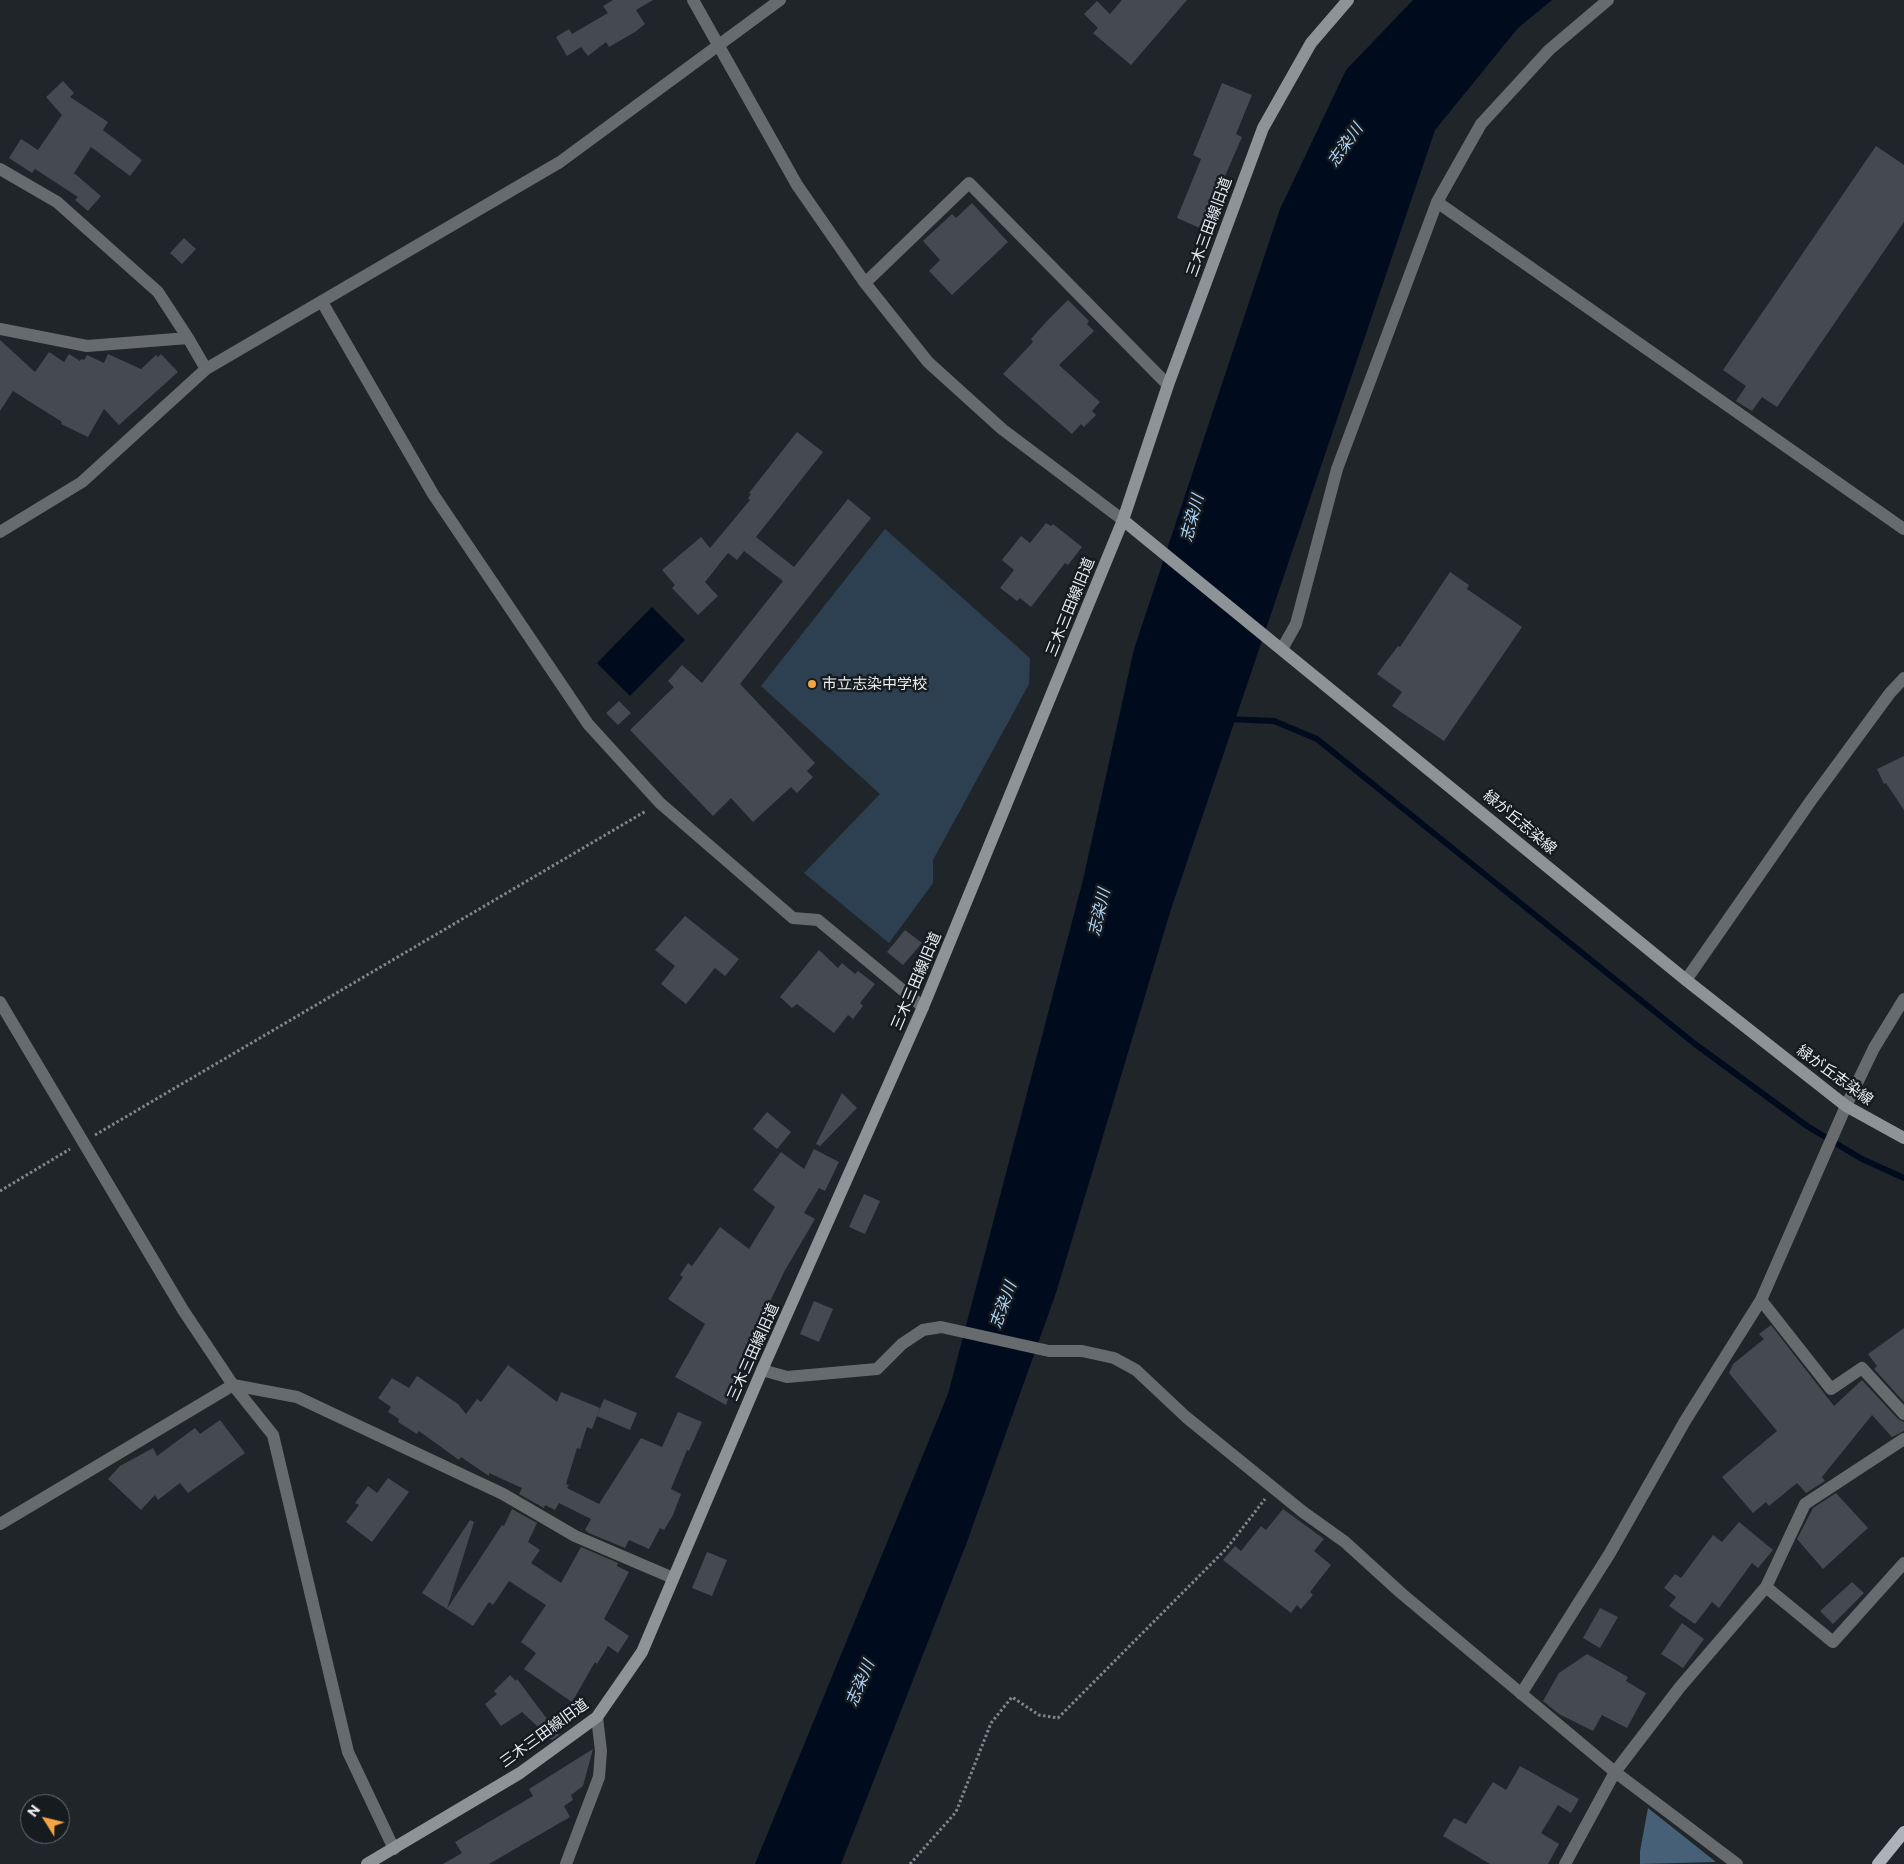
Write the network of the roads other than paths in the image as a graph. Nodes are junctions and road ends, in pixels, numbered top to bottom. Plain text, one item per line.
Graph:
1 (693, 0) edge
2 (780, 0) edge
3 (1348, 0) edge
4 (1608, 0) edge
5 (718, 45) junction
6 (0, 169) edge
7 (1438, 202) junction
8 (864, 284) junction
9 (322, 302) junction
10 (0, 328) edge
11 (188, 338) junction
12 (206, 369) junction
13 (1168, 385) junction
14 (1123, 520) junction
15 (1904, 529) edge
16 (0, 532) edge
17 (1282, 648) junction
18 (1904, 678) edge
19 (1686, 980) junction
20 (1904, 999) edge
21 (0, 1002) edge
22 (923, 1007) junction
23 (1846, 1106) junction
24 (1904, 1138) edge
25 (1761, 1300) junction
26 (762, 1370) junction
27 (234, 1385) junction
28 (1904, 1414) edge
29 (1904, 1439) edge
30 (0, 1524) edge
31 (1904, 1563) edge
32 (673, 1578) junction
33 (1766, 1587) junction
34 (1521, 1694) junction
35 (597, 1717) junction
36 (1614, 1772) junction
37 (1904, 1832) edge
38 (394, 1849) junction
39 (367, 1864) edge
40 (566, 1864) edge
41 (1566, 1864) edge
42 (1737, 1864) edge
43 (1878, 1864) edge

1 - 5 street
2 - 5 street
3 - 13 street, 三木三田線旧道
4 - 7 street
5 - 8 street
5 - 9 street
6 - 11 street
7 - 15 street
7 - 17 street
8 - 13 street
8 - 14 street
9 - 12 street
9 - 22 street
10 - 11 street
11 - 12 street
12 - 16 street
13 - 14 street, 三木三田線旧道
14 - 17 street, 緑が丘志染線
14 - 22 street, 三木三田線旧道
17 - 19 street, 緑が丘志染線
18 - 19 street
19 - 23 street, 緑が丘志染線
20 - 23 street
21 - 27 street
22 - 26 street, 三木三田線旧道
23 - 24 street, 緑が丘志染線
23 - 25 street
25 - 28 street
25 - 34 street
26 - 32 street, 三木三田線旧道
26 - 34 street
27 - 30 street
27 - 32 street
27 - 38 street
29 - 33 street
31 - 33 street
32 - 35 street, 三木三田線旧道
33 - 36 street
34 - 36 street
35 - 38 street, 三木三田線旧道
35 - 40 street
36 - 41 street
36 - 42 street
37 - 43 main road
38 - 39 street, 三木三田線旧道

